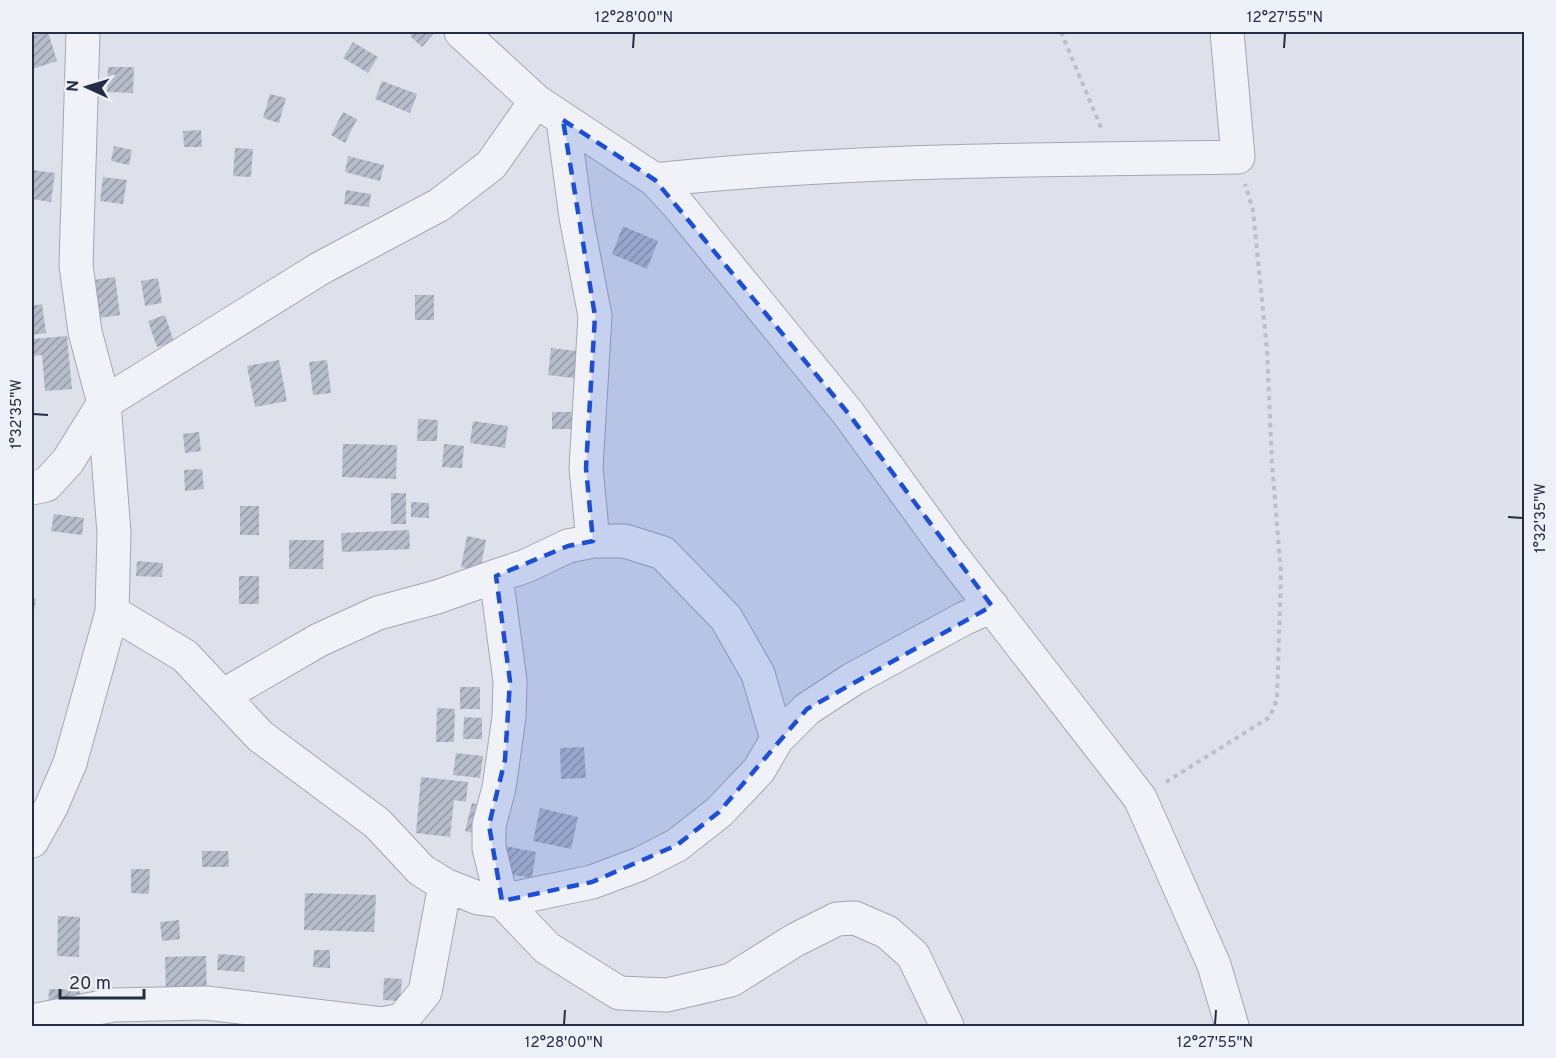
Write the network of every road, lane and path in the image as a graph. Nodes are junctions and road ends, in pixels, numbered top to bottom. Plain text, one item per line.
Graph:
1 (83, 32) edge
2 (462, 32) edge
3 (1061, 32) edge
4 (1227, 32) edge
5 (536, 101) junction
6 (563, 120) junction
7 (1238, 157) junction
8 (1114, 159) junction
9 (655, 180) junction
10 (104, 403) junction
11 (32, 488) edge
12 (593, 541) junction
13 (496, 576) junction
14 (992, 606) junction
15 (112, 612) junction
16 (224, 696) junction
17 (777, 739) junction
18 (1140, 798) junction
19 (32, 841) edge
20 (445, 885) junction
21 (502, 901) junction
22 (32, 1021) edge
23 (947, 1026) edge
24 (1232, 1026) edge

1 - 10 street
2 - 5 street
3 - 8 path
4 - 7 street
5 - 6 street
5 - 10 street
6 - 9 street
6 - 12 street
7 - 8 street
7 - 18 path
8 - 9 street
9 - 14 street
10 - 11 street
10 - 15 street
12 - 13 street
12 - 17 street
13 - 16 street
13 - 21 street
14 - 17 street
14 - 18 street
15 - 16 street
15 - 19 street
16 - 20 street
17 - 21 street
18 - 24 street
20 - 21 street
20 - 22 street
21 - 23 street

